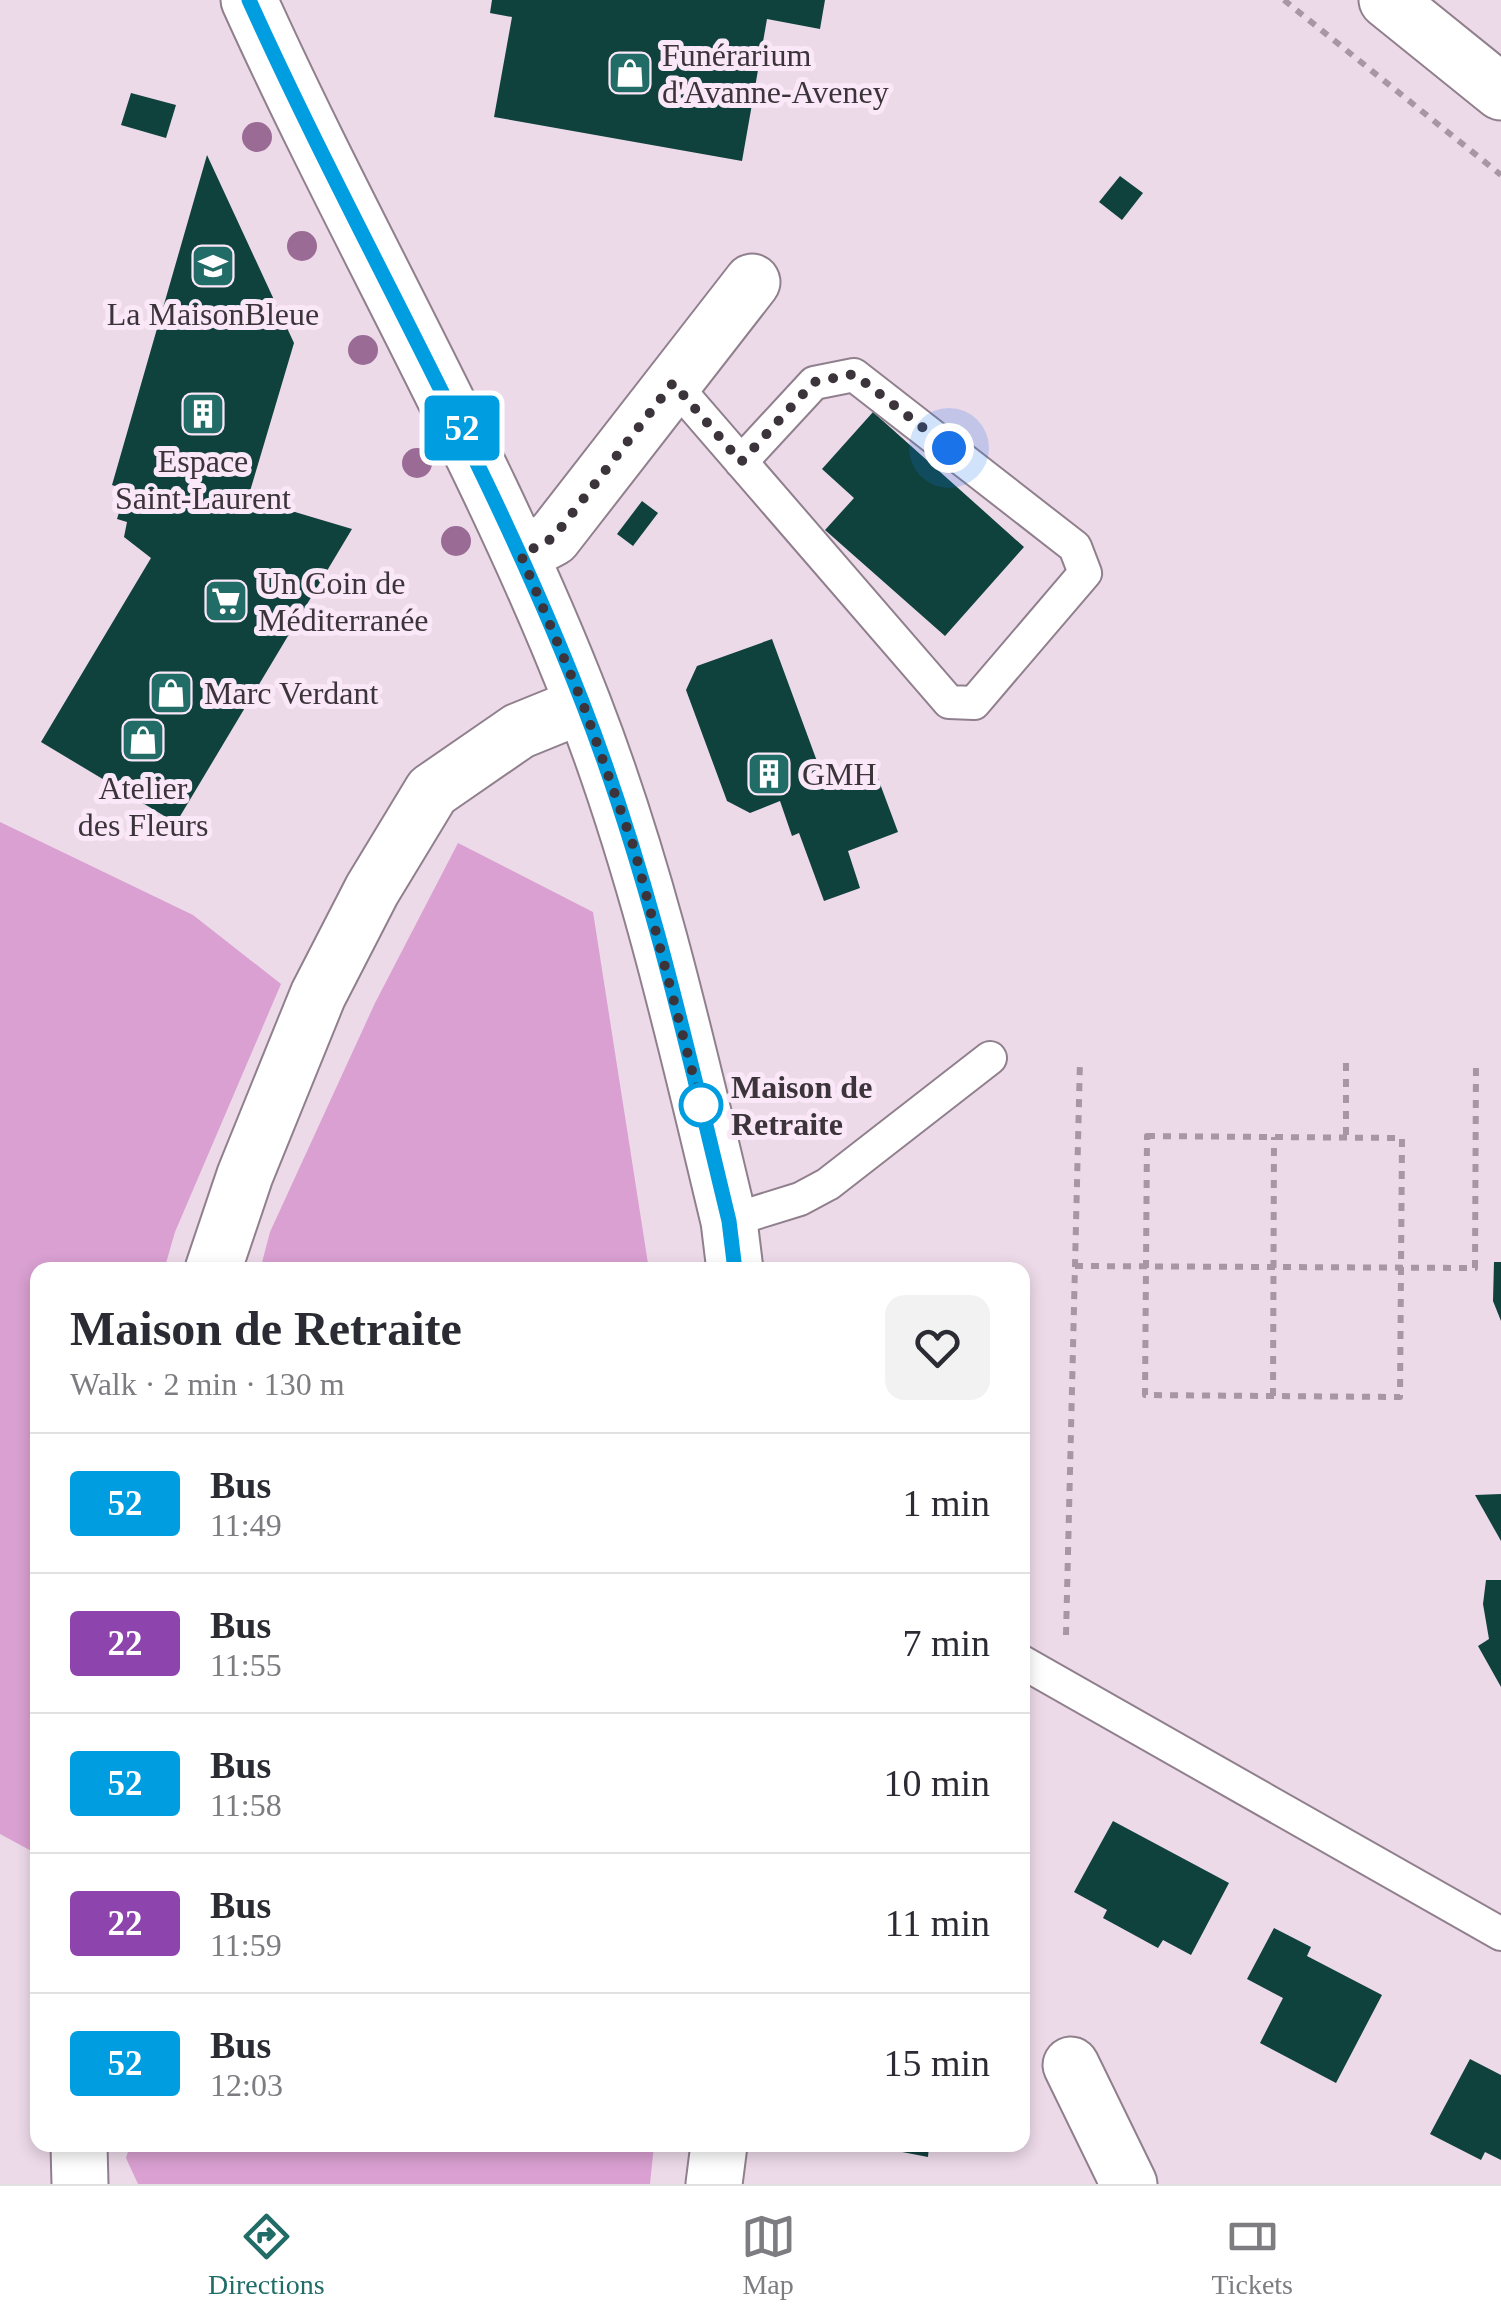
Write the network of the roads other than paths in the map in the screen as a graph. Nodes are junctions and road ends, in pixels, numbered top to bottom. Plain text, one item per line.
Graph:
1 (249, 0) edge
2 (1387, 0) edge
3 (1501, 92) edge
4 (752, 282) dead end
5 (673, 383) junction
6 (741, 462) junction
7 (521, 555) junction
8 (583, 704) junction
9 (990, 1058) dead end
10 (732, 1246) edge
11 (216, 1262) edge
12 (1030, 1666) edge
13 (1501, 1934) edge
14 (1071, 2065) dead end
15 (78, 2152) edge
16 (718, 2152) edge
17 (80, 2184) edge
18 (714, 2184) edge
19 (1129, 2184) edge

1 - 7 street
2 - 3 street
4 - 5 street
5 - 6 lane
5 - 7 street
6 - 6 lane
7 - 8 street
8 - 10 street
8 - 11 street
9 - 10 lane
12 - 13 lane
14 - 19 street
15 - 17 street
16 - 18 street

